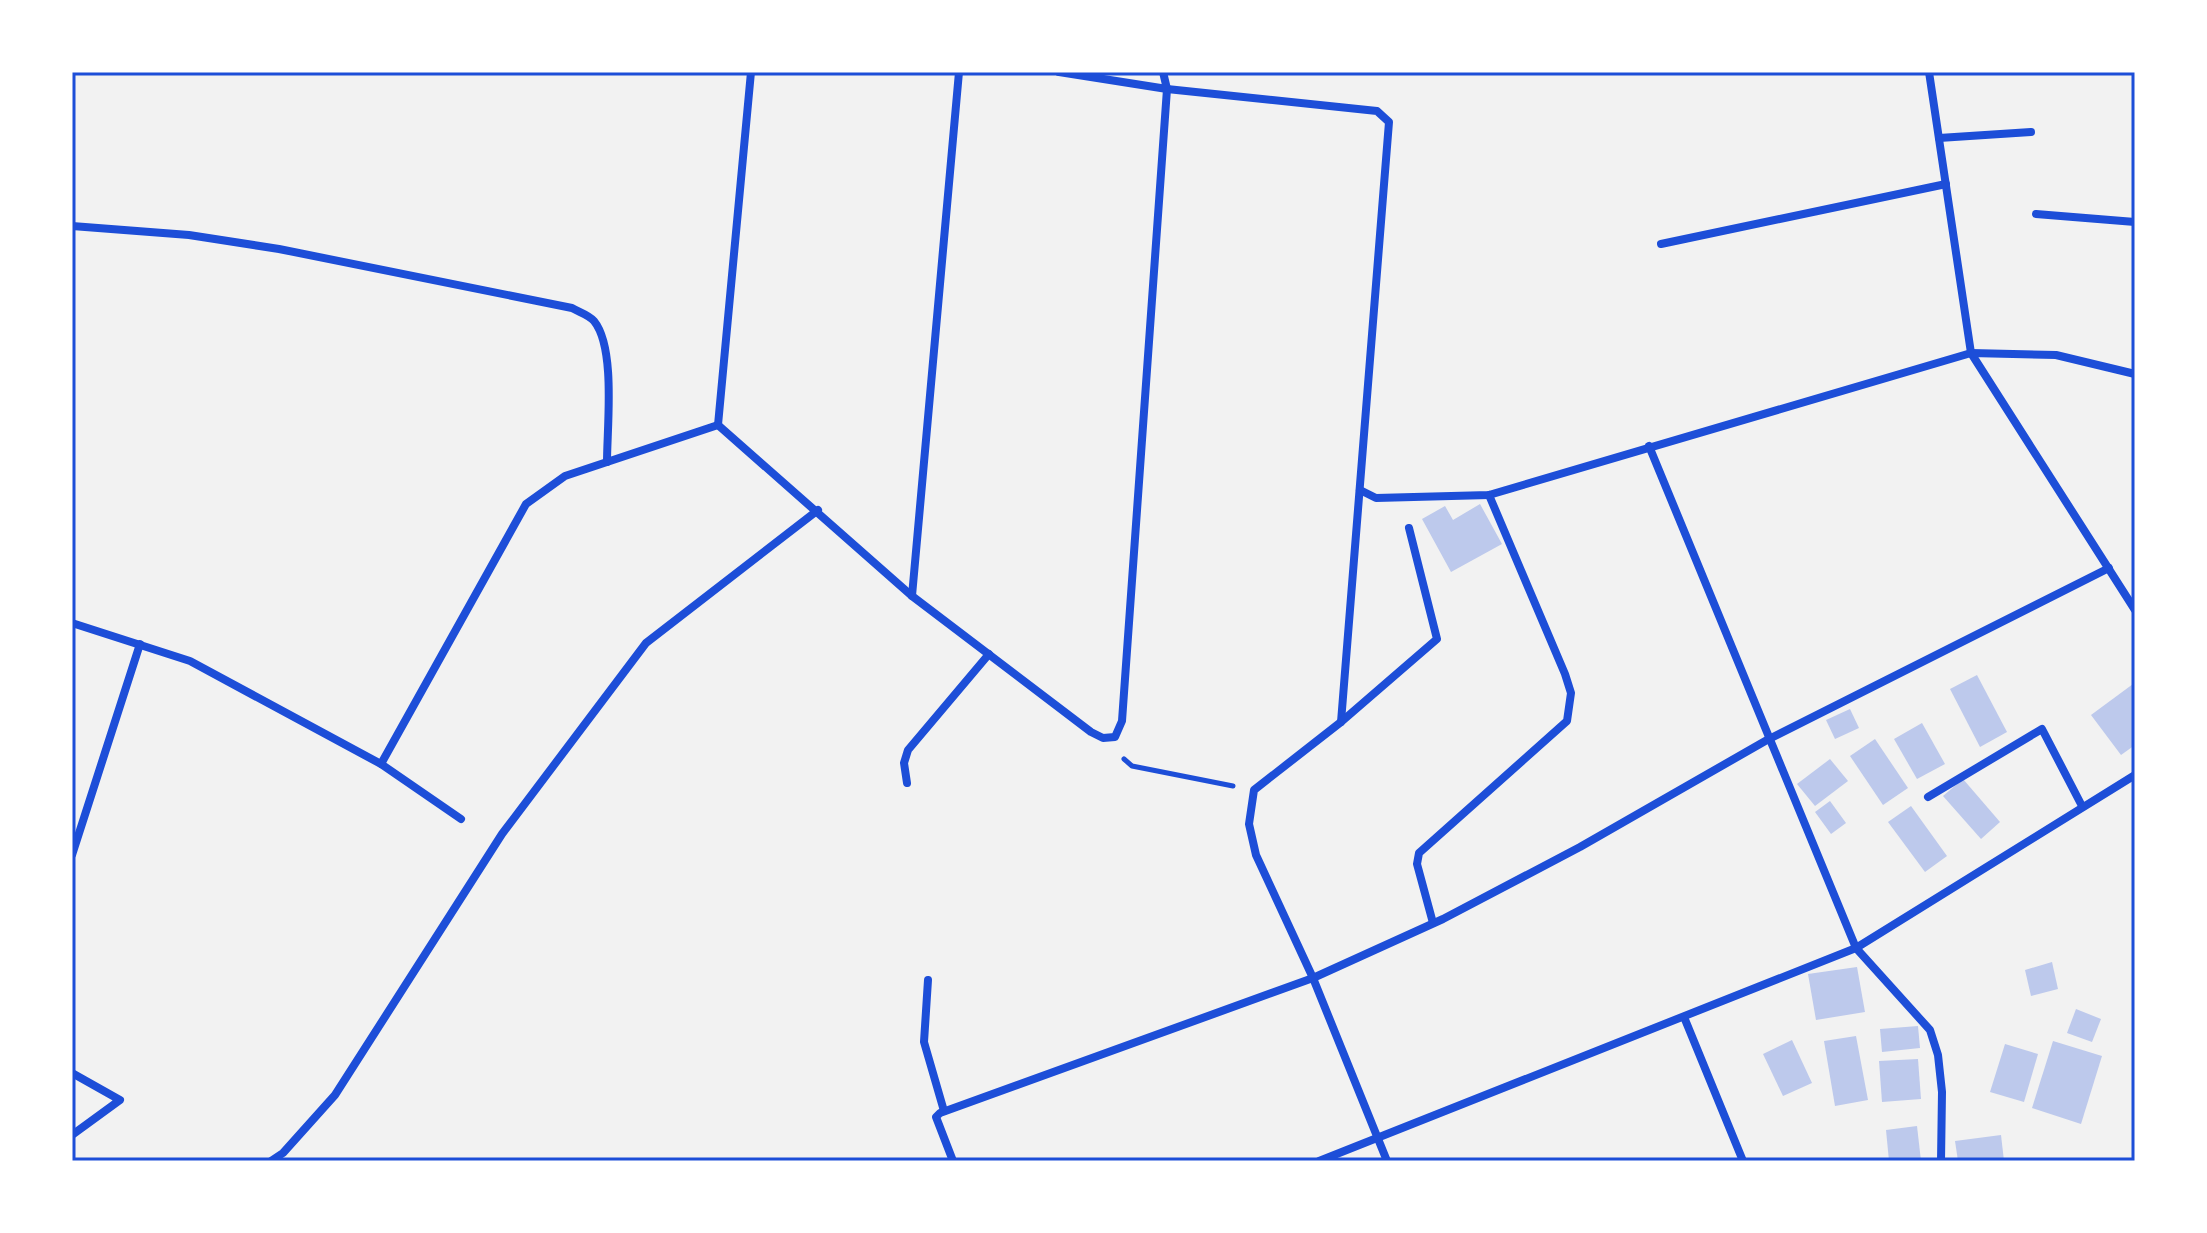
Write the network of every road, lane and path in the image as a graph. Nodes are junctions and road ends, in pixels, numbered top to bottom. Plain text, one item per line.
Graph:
1 (751, 72) edge
2 (959, 72) edge
3 (1059, 72) edge
4 (1163, 72) edge
5 (1929, 72) edge
6 (1167, 89) junction
7 (2031, 132) dead end
8 (1939, 138) junction
9 (1946, 184) junction
10 (2036, 214) dead end
11 (2135, 222) edge
12 (72, 226) edge
13 (1661, 244) dead end
14 (1971, 353) junction
15 (2135, 374) edge
16 (718, 425) junction
17 (1649, 446) junction
18 (607, 462) junction
19 (1360, 490) junction
20 (1489, 495) junction
21 (818, 510) junction
22 (1409, 528) dead end
23 (2109, 568) junction
24 (912, 596) junction
25 (2135, 610) edge
26 (72, 623) edge
27 (140, 644) junction
28 (989, 654) junction
29 (1341, 722) junction
30 (1103, 738) junction
31 (1767, 740) junction
32 (381, 764) junction
33 (2135, 776) edge
34 (907, 783) dead end
35 (1254, 790) junction
36 (1928, 797) dead end
37 (2082, 806) junction
38 (461, 819) dead end
39 (72, 855) edge
40 (1433, 923) junction
41 (1856, 948) junction
42 (1313, 978) junction
43 (928, 980) dead end
44 (1684, 1017) junction
45 (72, 1073) edge
46 (940, 1114) junction
47 (72, 1135) edge
48 (1377, 1140) junction
49 (271, 1161) edge
50 (953, 1161) edge
51 (1319, 1161) edge
52 (1387, 1161) edge
53 (1743, 1161) edge
54 (1941, 1161) edge

1 - 16 street
2 - 24 street
3 - 6 street
4 - 6 street
5 - 8 street
6 - 19 street
6 - 30 street
7 - 8 street
8 - 9 street
9 - 13 street
9 - 14 street
10 - 11 street
12 - 18 street
14 - 15 street
14 - 17 street
14 - 23 street
16 - 18 street
16 - 21 street
17 - 20 street
17 - 31 street
18 - 32 street
19 - 20 street
19 - 29 street
20 - 40 street
21 - 24 street
21 - 49 street
22 - 29 street
23 - 25 street
23 - 31 street
24 - 28 street
26 - 27 street
27 - 32 street
27 - 39 street
28 - 30 street
28 - 34 street
29 - 35 street
30 - 35 path
31 - 40 street
31 - 41 street
32 - 38 street
33 - 37 street
35 - 42 street
36 - 37 street
37 - 41 street
40 - 42 street
41 - 44 street
41 - 54 street
42 - 46 street
42 - 48 street
43 - 46 street
44 - 48 street
44 - 53 street
45 - 47 street
46 - 50 street
48 - 51 street
48 - 52 street

